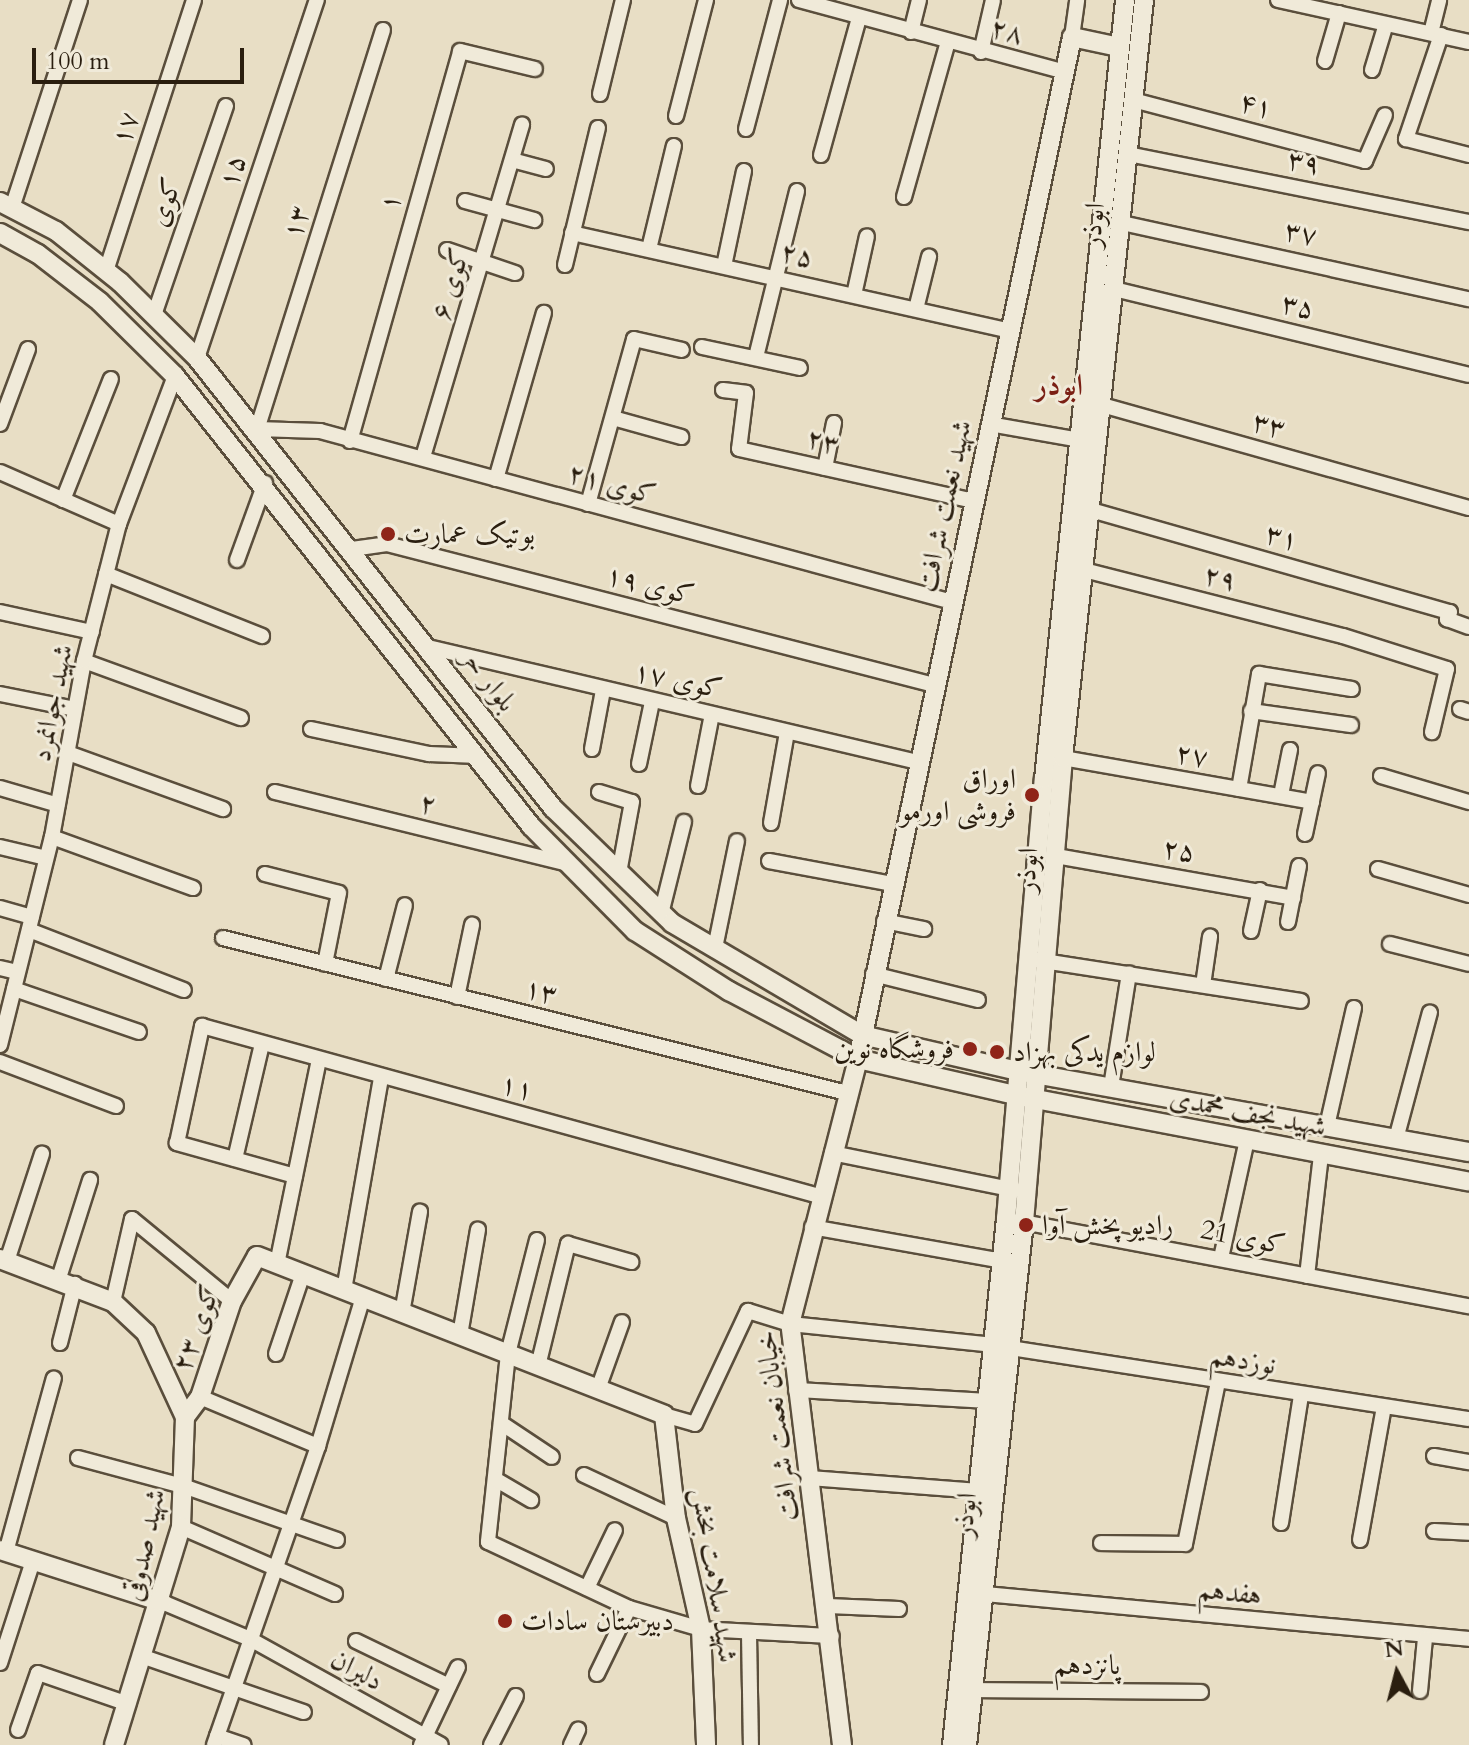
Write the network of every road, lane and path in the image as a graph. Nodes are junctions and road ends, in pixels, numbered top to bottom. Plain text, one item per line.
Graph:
1 (80, 0) edge
2 (194, 0) edge
3 (317, 0) edge
4 (623, 0) edge
5 (706, 0) edge
6 (780, 0) edge
7 (799, 0) edge
8 (919, 0) edge
9 (993, 0) edge
10 (1077, 0) edge
11 (1125, 0) edge
12 (1144, 0) edge
13 (1278, 0) edge
14 (1360, 0) edge
15 (1439, 0) edge
16 (823, 4) edge
17 (1339, 13) junction
18 (1356, 17) junction
19 (859, 18) junction
20 (1386, 24) junction
21 (383, 30) dead end
22 (911, 32) junction
23 (1436, 34) junction
24 (1072, 37) junction
25 (948, 41) junction
26 (1469, 42) edge
27 (1119, 47) junction
28 (981, 52) junction
29 (1325, 61) dead end
30 (535, 69) dead end
31 (1372, 70) dead end
32 (1065, 72) junction
33 (600, 94) dead end
34 (1133, 100) junction
35 (226, 106) dead end
36 (1385, 115) dead end
37 (676, 116) dead end
38 (522, 124) dead end
39 (598, 128) dead end
40 (746, 129) dead end
41 (674, 146) dead end
42 (1128, 154) junction
43 (821, 155) dead end
44 (1469, 155) edge
45 (512, 160) junction
46 (546, 169) dead end
47 (744, 171) dead end
48 (797, 191) dead end
49 (904, 197) dead end
50 (465, 201) dead end
51 (6, 205) edge
52 (498, 211) junction
53 (534, 220) dead end
54 (1469, 222) edge
55 (1122, 223) junction
56 (0, 233) edge
57 (572, 233) junction
58 (867, 236) dead end
59 (649, 249) junction
60 (447, 250) dead end
61 (929, 257) dead end
62 (485, 263) junction
63 (565, 265) dead end
64 (724, 266) junction
65 (106, 271) junction
66 (515, 273) dead end
67 (777, 277) junction
68 (1114, 289) junction
69 (854, 295) junction
70 (1469, 299) edge
71 (916, 309) junction
72 (544, 313) dead end
73 (154, 315) junction
74 (1010, 331) junction
75 (702, 347) dead end
76 (28, 349) dead end
77 (682, 350) dead end
78 (756, 357) junction
79 (197, 358) junction
80 (800, 368) dead end
81 (1469, 375) edge
82 (175, 376) junction
83 (111, 379) dead end
84 (723, 390) dead end
85 (1102, 405) junction
86 (613, 418) junction
87 (834, 423) dead end
88 (0, 424) edge
89 (990, 424) junction
90 (257, 429) junction
91 (681, 437) dead end
92 (1080, 440) junction
93 (350, 441) junction
94 (423, 457) junction
95 (825, 468) junction
96 (0, 472) edge
97 (496, 479) junction
98 (265, 483) junction
99 (63, 500) junction
100 (973, 501) junction
101 (588, 504) junction
102 (1469, 508) edge
103 (1091, 510) junction
104 (119, 524) junction
105 (352, 549) junction
106 (237, 560) dead end
107 (1084, 570) junction
108 (106, 574) junction
109 (952, 602) junction
110 (0, 612) edge
111 (1469, 627) edge
112 (92, 632) junction
113 (262, 636) dead end
114 (428, 647) junction
115 (84, 661) junction
116 (934, 685) junction
117 (1352, 689) dead end
118 (603, 690) junction
119 (0, 694) edge
120 (652, 702) junction
121 (75, 709) junction
122 (1251, 711) junction
123 (712, 714) junction
124 (241, 718) dead end
125 (1351, 725) dead end
126 (311, 729) dead end
127 (787, 732) junction
128 (1432, 732) dead end
129 (592, 749) dead end
130 (1290, 750) dead end
131 (68, 753) junction
132 (478, 756) junction
133 (1063, 758) junction
134 (918, 762) junction
135 (639, 764) dead end
136 (1318, 773) dead end
137 (1381, 776) dead end
138 (1052, 780) junction
139 (698, 786) dead end
140 (0, 788) edge
141 (1239, 789) junction
142 (275, 792) dead end
143 (599, 792) dead end
144 (1281, 795) junction
145 (1312, 802) junction
146 (1469, 802) edge
147 (58, 805) junction
148 (553, 808) junction
149 (223, 809) dead end
150 (684, 822) dead end
151 (771, 823) dead end
152 (531, 826) junction
153 (1305, 834) dead end
154 (52, 837) junction
155 (737, 841) dead end
156 (0, 847) edge
157 (1056, 856) junction
158 (46, 858) junction
159 (769, 861) dead end
160 (569, 864) junction
161 (1299, 866) dead end
162 (1378, 869) dead end
163 (619, 873) junction
164 (265, 874) dead end
165 (892, 884) junction
166 (193, 888) dead end
167 (1260, 890) junction
168 (1469, 895) edge
169 (1293, 898) junction
170 (405, 905) dead end
171 (0, 908) edge
172 (661, 914) junction
173 (884, 921) junction
174 (1288, 922) dead end
175 (31, 923) junction
176 (472, 925) dead end
177 (924, 929) dead end
178 (1251, 931) dead end
179 (1210, 937) dead end
180 (223, 938) dead end
181 (1390, 944) dead end
182 (715, 948) junction
183 (1029, 959) junction
184 (1048, 961) junction
185 (325, 964) junction
186 (1469, 964) edge
187 (0, 968) edge
188 (17, 972) junction
189 (1129, 973) junction
190 (873, 974) junction
191 (386, 979) junction
192 (1203, 985) junction
193 (14, 989) junction
194 (184, 990) dead end
195 (457, 997) junction
196 (978, 1000) dead end
197 (1301, 1001) dead end
198 (1354, 1008) dead end
199 (1430, 1012) dead end
200 (139, 1032) dead end
201 (862, 1035) junction
202 (262, 1044) junction
203 (0, 1045) edge
204 (858, 1059) junction
205 (319, 1060) junction
206 (0, 1062) edge
207 (1027, 1072) junction
208 (381, 1077) junction
209 (1111, 1087) junction
210 (847, 1093) junction
211 (1024, 1096) junction
212 (116, 1106) dead end
213 (1327, 1126) junction
214 (1396, 1139) junction
215 (1247, 1140) junction
216 (1469, 1152) edge
217 (832, 1153) junction
218 (42, 1154) dead end
219 (1321, 1155) junction
220 (235, 1159) junction
221 (295, 1176) junction
222 (90, 1180) dead end
223 (1469, 1182) edge
224 (1018, 1190) junction
225 (819, 1196) junction
226 (420, 1212) dead end
227 (1015, 1221) junction
228 (812, 1227) junction
229 (478, 1230) dead end
230 (537, 1240) dead end
231 (1221, 1258) junction
232 (4, 1260) edge
233 (631, 1262) dead end
234 (1010, 1263) junction
235 (277, 1264) junction
236 (303, 1274) junction
237 (1307, 1276) junction
238 (67, 1281) junction
239 (344, 1290) junction
240 (363, 1297) junction
241 (232, 1301) junction
242 (113, 1302) junction
243 (1469, 1306) edge
244 (402, 1313) junction
245 (622, 1322) dead end
246 (790, 1324) junction
247 (460, 1335) junction
248 (60, 1343) dead end
249 (1001, 1347) junction
250 (276, 1354) dead end
251 (508, 1354) junction
252 (538, 1366) junction
253 (54, 1378) dead end
254 (1218, 1382) junction
255 (598, 1389) junction
256 (796, 1390) junction
257 (1301, 1396) junction
258 (200, 1397) junction
259 (986, 1401) junction
260 (1384, 1407) junction
261 (664, 1415) junction
262 (185, 1417) junction
263 (1469, 1419) edge
264 (501, 1423) junction
265 (318, 1446) junction
266 (1434, 1456) dead end
267 (552, 1457) dead end
268 (78, 1458) dead end
269 (1469, 1462) edge
270 (584, 1475) dead end
271 (810, 1478) junction
272 (495, 1479) junction
273 (186, 1487) junction
274 (978, 1491) junction
275 (531, 1500) dead end
276 (676, 1518) junction
277 (1281, 1523) dead end
278 (291, 1524) junction
279 (181, 1527) junction
280 (615, 1530) dead end
281 (1434, 1531) dead end
282 (1469, 1533) edge
283 (337, 1540) dead end
284 (1360, 1540) dead end
285 (1101, 1543) dead end
286 (3, 1551) edge
287 (33, 1561) junction
288 (275, 1569) junction
289 (587, 1588) junction
290 (335, 1594) dead end
291 (985, 1594) junction
292 (162, 1602) junction
293 (828, 1606) junction
294 (629, 1608) junction
295 (899, 1609) dead end
296 (701, 1629) junction
297 (749, 1634) junction
298 (832, 1636) junction
299 (1425, 1638) junction
300 (250, 1639) junction
301 (1469, 1639) edge
302 (356, 1641) dead end
303 (144, 1657) junction
304 (0, 1663) edge
305 (458, 1667) dead end
306 (597, 1674) dead end
307 (235, 1686) junction
308 (449, 1686) junction
309 (973, 1690) junction
310 (1420, 1691) dead end
311 (1201, 1692) dead end
312 (516, 1696) dead end
313 (128, 1704) junction
314 (304, 1712) dead end
315 (18, 1730) dead end
316 (578, 1730) dead end
317 (216, 1741) edge
318 (423, 1741) edge
319 (114, 1745) edge
320 (243, 1745) edge
321 (441, 1745) edge
322 (491, 1745) edge
323 (571, 1745) edge
324 (706, 1745) edge
325 (751, 1745) edge
326 (842, 1745) edge
327 (952, 1745) edge
328 (967, 1745) edge

1 - 51 street
2 - 65 street, ۱۷
3 - 79 street, ۱۵
4 - 33 street
5 - 37 street
6 - 40 street
7 - 16 street, ۲۸
8 - 22 street
9 - 28 street
10 - 24 street
11 - 27 main road, ابوذر
12 - 34 main road, ابوذر
13 - 17 street
14 - 18 street
15 - 23 street
16 - 19 street, ۲۸
17 - 18 street
17 - 29 street
18 - 20 street
19 - 22 street, ۲۸
19 - 43 street
20 - 23 street
20 - 31 street
21 - 90 street, ۱۳
22 - 25 street, ۲۸
23 - 26 street
23 - 44 street
24 - 27 main road
24 - 32 main road, شهید نعمت شرافت
25 - 28 street, ۲۸
25 - 49 street
27 - 92 main road, ابوذر
28 - 32 street, ۲۸
30 - 93 street, ۱
32 - 74 main road, شهید نعمت شرافت
34 - 36 street, ۴۱
34 - 42 main road, ابوذر
35 - 73 street, کوی
38 - 45 street, کوی ۶
39 - 57 street
41 - 59 street
42 - 54 street, ۳۹
42 - 55 main road, ابوذر
45 - 46 street
45 - 52 street, کوی ۶
47 - 64 street
48 - 67 street
50 - 52 street
51 - 65 main road, بلوار حر
52 - 53 street
52 - 62 street, کوی ۶
55 - 68 main road, ابوذر
55 - 70 street, ۳۷
56 - 82 main road, بلوار حر
57 - 59 street, ۲۵
57 - 63 street
58 - 69 street
59 - 64 street, ۲۵
60 - 62 street
61 - 71 street
62 - 66 street
62 - 94 street, کوی ۶
64 - 67 street, ۲۵
65 - 73 main road, بلوار حر
67 - 69 street, ۲۵
67 - 78 street
68 - 81 street, ۳۵
68 - 85 main road, ابوذر
69 - 71 street, ۲۵
71 - 74 street, ۲۵
72 - 97 street
73 - 79 main road, بلوار حر
74 - 89 main road, شهید نعمت شرافت
75 - 78 street
76 - 88 street
77 - 86 street
78 - 80 street
79 - 90 main road, بلوار حر
82 - 98 main road, بلوار حر
82 - 104 street, شهید جوانمرد
83 - 99 street
84 - 95 street, ۲۳
85 - 102 street, ۳۳
85 - 103 main road, ابوذر
86 - 91 street
86 - 101 street
87 - 95 street
89 - 92 street
89 - 100 main road, شهید نعمت شرافت
90 - 93 street, کوی ۲۱
90 - 105 main road, بلوار حر
92 - 138 main road, ابوذر
93 - 94 street, کوی ۲۱
94 - 97 street, کوی ۲۱
95 - 100 street, ۲۳
96 - 99 street
97 - 101 street, کوی ۲۱
98 - 106 street
98 - 132 main road, بلوار حر
99 - 104 street
100 - 109 main road, شهید نعمت شرافت
101 - 109 street, کوی ۲۱
103 - 107 main road, ابوذر
103 - 111 street, ۳۱
104 - 108 street, شهید جوانمرد
105 - 114 main road, بلوار حر
105 - 116 street, کوی ۱۹
107 - 128 street, ۲۹
107 - 133 main road, ابوذر
108 - 112 street, شهید جوانمرد
108 - 113 street
109 - 116 main road, شهید نعمت شرافت
110 - 112 street
112 - 115 street, شهید جوانمرد
114 - 118 street, کوی ۱۷
114 - 148 main road, بلوار حر
115 - 121 street, شهید جوانمرد
115 - 124 street
116 - 134 main road, شهید نعمت شرافت
117 - 122 street
118 - 120 street, کوی ۱۷
118 - 129 street
119 - 121 street
120 - 123 street, کوی ۱۷
120 - 135 street
121 - 131 street, شهید جوانمرد
122 - 125 street
122 - 141 street
123 - 127 street, کوی ۱۷
123 - 139 street
126 - 132 street
127 - 134 street, کوی ۱۷
127 - 151 street
130 - 144 street
131 - 147 street, شهید جوانمرد
131 - 149 street
132 - 152 main road, بلوار حر
133 - 138 main road, ابوذر
133 - 141 street, ۲۷
134 - 165 main road, شهید نعمت شرافت
136 - 145 street
137 - 146 street
138 - 157 main road, ابوذر
138 - 183 main road, ابوذر
140 - 147 street
141 - 144 street, ۲۷
142 - 160 street, ۲
143 - 163 street
144 - 145 street, ۲۷
145 - 153 street
147 - 154 street, شهید جوانمرد
148 - 152 main road
148 - 163 main road, بلوار حر
150 - 172 street
152 - 160 main road, بلوار حر
154 - 158 street, شهید جوانمرد
154 - 166 street
155 - 182 street
156 - 158 street
157 - 167 street, ۲۵
157 - 184 main road, ابوذر
158 - 175 street, شهید جوانمرد
159 - 165 street
160 - 204 main road, بلوار حر
161 - 169 street
162 - 168 street
163 - 172 main road, بلوار حر
164 - 185 street
165 - 173 main road, شهید نعمت شرافت
167 - 169 street, ۲۵
167 - 178 street
169 - 174 street
170 - 191 street
171 - 175 street
172 - 182 main road, بلوار حر
173 - 177 street
173 - 190 main road, شهید نعمت شرافت
175 - 188 street, شهید جوانمرد
175 - 194 street
176 - 195 street
179 - 192 street
180 - 185 street, ۱۳
181 - 186 street
182 - 201 main road, بلوار حر
183 - 184 street
183 - 207 main road, ابوذر
184 - 189 street
184 - 207 main road, ابوذر
185 - 191 street, ۱۳
187 - 188 street
188 - 193 street, شهید جوانمرد
189 - 192 street
189 - 209 street
190 - 196 street
190 - 201 main road, شهید نعمت شرافت
191 - 195 street, ۱۳
192 - 197 street
193 - 200 street
193 - 203 street, شهید جوانمرد
195 - 210 street, ۱۳
198 - 213 street
199 - 214 street
201 - 204 main road, شهید نعمت شرافت
201 - 207 main road, بلوار حر
202 - 205 street, ۱۱
202 - 220 street
202 - 220 street, ۱۱
204 - 210 main road, خیابان نعمت شرافت
204 - 211 main road, بلوار حر
205 - 208 street, ۱۱
205 - 221 street
206 - 212 street
207 - 209 main road, شهید نجف محمدی
207 - 211 main road, ابوذر
208 - 225 street, ۱۱
208 - 239 street
209 - 213 main road, شهید نجف محمدی
210 - 217 main road, خیابان نعمت شرافت
211 - 215 main road, شهید نجف محمدی
211 - 224 main road, ابوذر
213 - 214 main road, شهید نجف محمدی
213 - 219 main road
214 - 216 main road, شهید نجف محمدی
215 - 219 main road, شهید نجف محمدی
215 - 231 street
217 - 224 street
217 - 225 main road, خیابان نعمت شرافت
218 - 232 street
219 - 223 main road, شهید نجف محمدی
219 - 237 street
220 - 221 street
221 - 235 street
222 - 238 street
224 - 227 main road, ابوذر
225 - 228 main road, خیابان نعمت شرافت
226 - 244 street
227 - 231 street, کوی 21
227 - 234 main road, ابوذر
228 - 234 street
228 - 246 main road, خیابان نعمت شرافت
229 - 247 street
230 - 251 street
231 - 237 street, کوی 21
232 - 238 main road, شهید صدوقی
233 - 252 street
234 - 249 main road, ابوذر
235 - 236 main road
235 - 241 main road, کوی ۲۳
236 - 239 main road
236 - 250 street
237 - 243 street, کوی 21
238 - 242 main road, شهید صدوقی
238 - 248 street
239 - 240 main road
240 - 244 main road
240 - 265 street
241 - 242 street
241 - 258 main road, کوی ۲۳
242 - 262 main road, شهید صدوقی
244 - 247 main road
245 - 255 street
246 - 249 street, نوزدهم
246 - 256 main road, خیابان نعمت شرافت
246 - 261 street, نوزدهم
247 - 251 main road
249 - 254 street, نوزدهم
249 - 259 main road, ابوذر
249 - 291 main road, ابوذر
251 - 252 main road
251 - 264 street
252 - 255 main road
253 - 286 street
254 - 257 street, نوزدهم
254 - 285 street
255 - 261 main road
256 - 259 street
256 - 271 main road, خیابان نعمت شرافت
257 - 260 street, نوزدهم
257 - 277 street
258 - 262 main road, کوی ۲۳
258 - 265 street
259 - 274 main road, ابوذر
260 - 263 street, نوزدهم
260 - 284 street
261 - 276 main road, شهید سلامت بخش
262 - 273 main road, شهید صدوقی
264 - 267 street
264 - 272 street
265 - 278 street
266 - 269 street
268 - 273 street
270 - 276 street
271 - 274 street
271 - 293 main road, خیابان نعمت شرافت
272 - 275 street
272 - 289 street
273 - 278 street
273 - 279 main road, شهید صدوقی
274 - 327 main road, ابوذر
276 - 296 main road, شهید سلامت بخش
278 - 283 street
278 - 288 street
279 - 288 street
279 - 292 main road, شهید صدوقی
280 - 289 street
281 - 282 street
286 - 287 main road
287 - 292 main road
287 - 304 street
288 - 290 street
288 - 300 street
289 - 294 street
291 - 299 street, هفدهم
291 - 309 main road, ابوذر
292 - 300 street, دلیران
292 - 303 main road, شهید صدوقی
293 - 295 street
293 - 298 main road, خیابان نعمت شرافت
294 - 296 street
294 - 306 street
296 - 297 street
296 - 324 main road, شهید سلامت بخش
297 - 298 street
297 - 325 street
298 - 326 main road, خیابان نعمت شرافت
299 - 301 street, هفدهم
299 - 310 street
300 - 307 street
300 - 318 street, دلیران
302 - 308 street
303 - 307 street
303 - 313 main road, شهید صدوقی
305 - 308 street
307 - 314 street
307 - 317 street
308 - 318 street
309 - 311 street, پانزدهم
309 - 328 main road, ابوذر
312 - 322 street
313 - 315 street
313 - 319 main road, شهید صدوقی
316 - 323 street
317 - 320 street
318 - 321 street, دلیران

